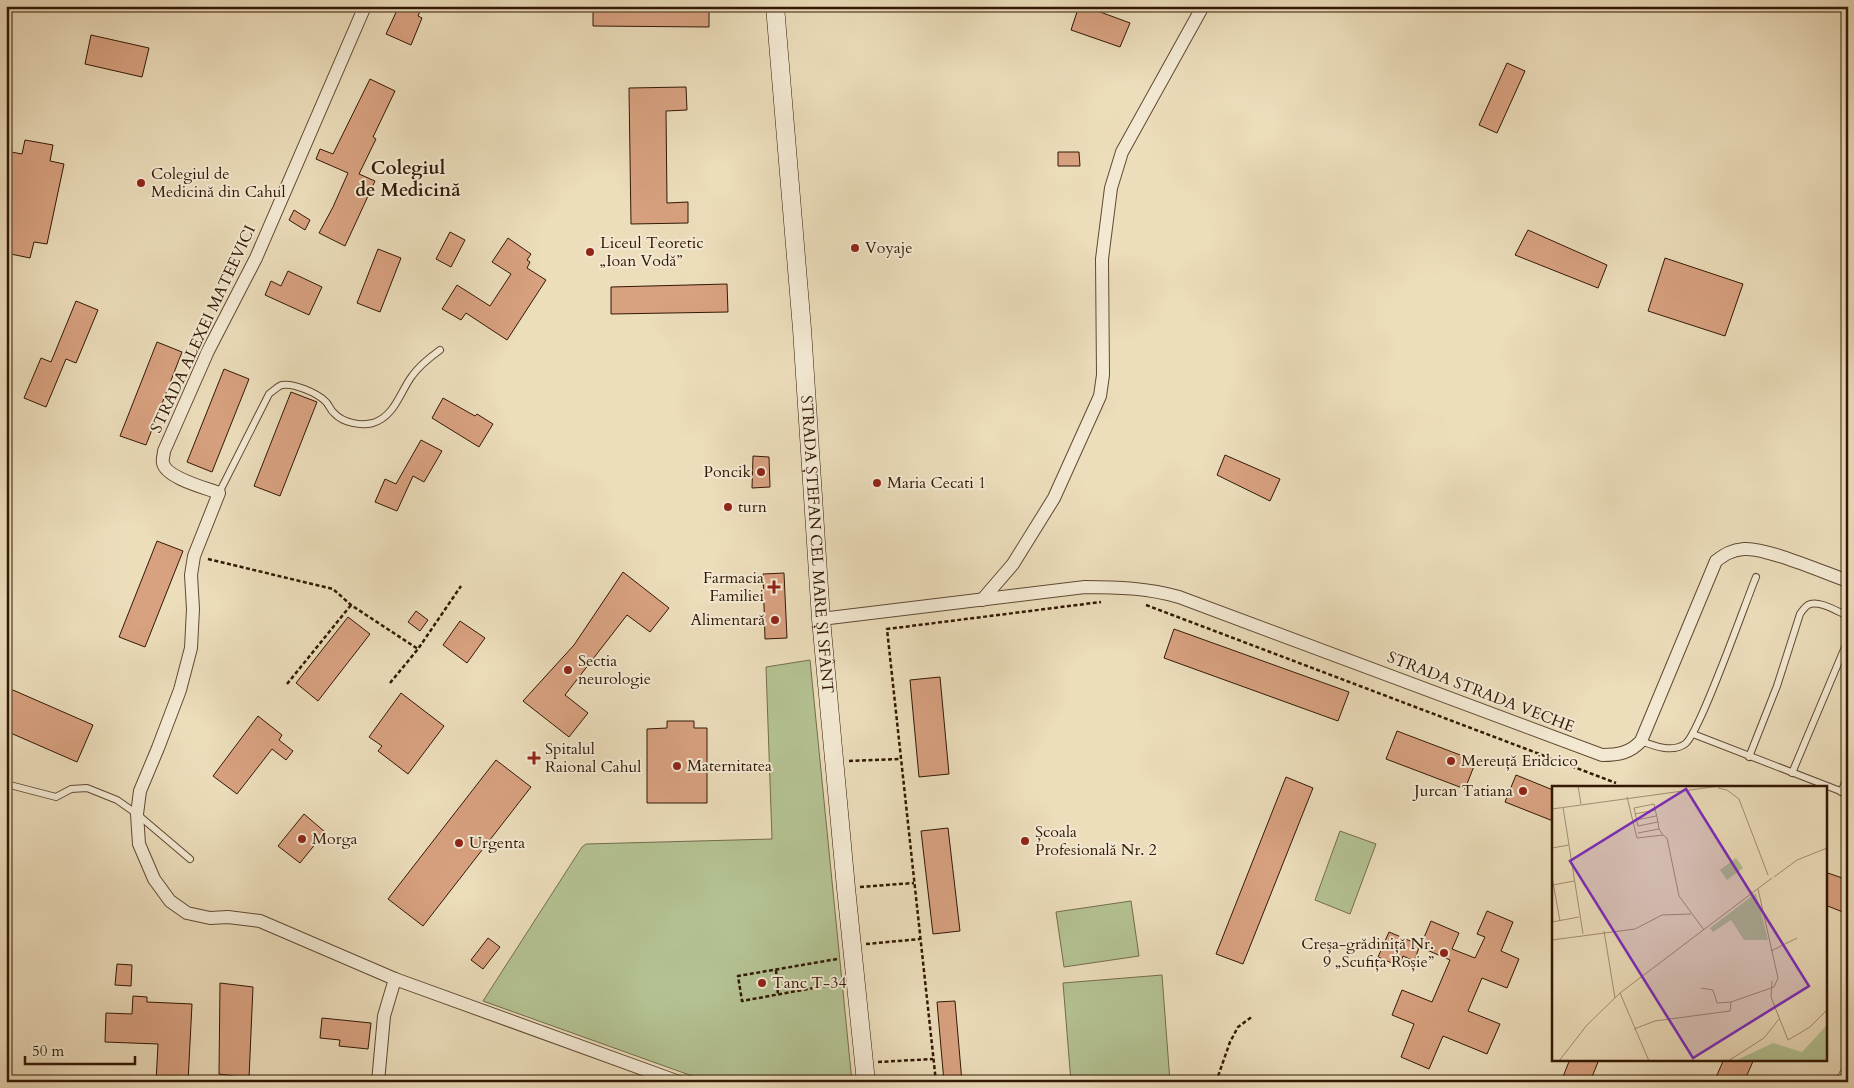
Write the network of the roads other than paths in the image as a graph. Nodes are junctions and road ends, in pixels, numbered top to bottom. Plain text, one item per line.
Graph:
1 (365, 6) edge
2 (775, 6) edge
3 (1203, 6) edge
4 (440, 350) dead end
5 (219, 493) junction
6 (1756, 577) dead end
7 (1848, 582) edge
8 (982, 600) junction
9 (1848, 616) edge
10 (821, 620) junction
11 (1848, 640) edge
12 (1693, 734) junction
13 (1641, 741) junction
14 (1749, 757) junction
15 (1792, 773) junction
16 (1848, 776) edge
17 (6, 784) edge
18 (1826, 786) edge
19 (1826, 786) edge
20 (1844, 793) edge
21 (137, 814) junction
22 (190, 859) dead end
23 (395, 979) junction
24 (1848, 1076) edge
25 (378, 1082) edge
26 (679, 1082) edge
27 (866, 1082) edge
28 (1845, 1082) edge

1 - 5 street, STRADA ALEXEI MATEEVICI
2 - 10 main road, STRADA ȘTEFAN CEL MARE ȘI SFÂNT
3 - 8 street
4 - 5 lane
5 - 21 street
6 - 12 lane
7 - 13 street
8 - 10 street, STRADA STRADA VECHE
8 - 13 street, STRADA STRADA VECHE
9 - 14 lane
10 - 27 main road, STRADA ȘTEFAN CEL MARE ȘI SFÂNT
11 - 15 lane
12 - 13 lane
12 - 14 lane
14 - 15 lane
15 - 18 lane
16 - 20 lane
17 - 21 lane
19 - 20 lane
21 - 22 lane
21 - 23 street
23 - 25 street
23 - 26 street
24 - 28 main road

